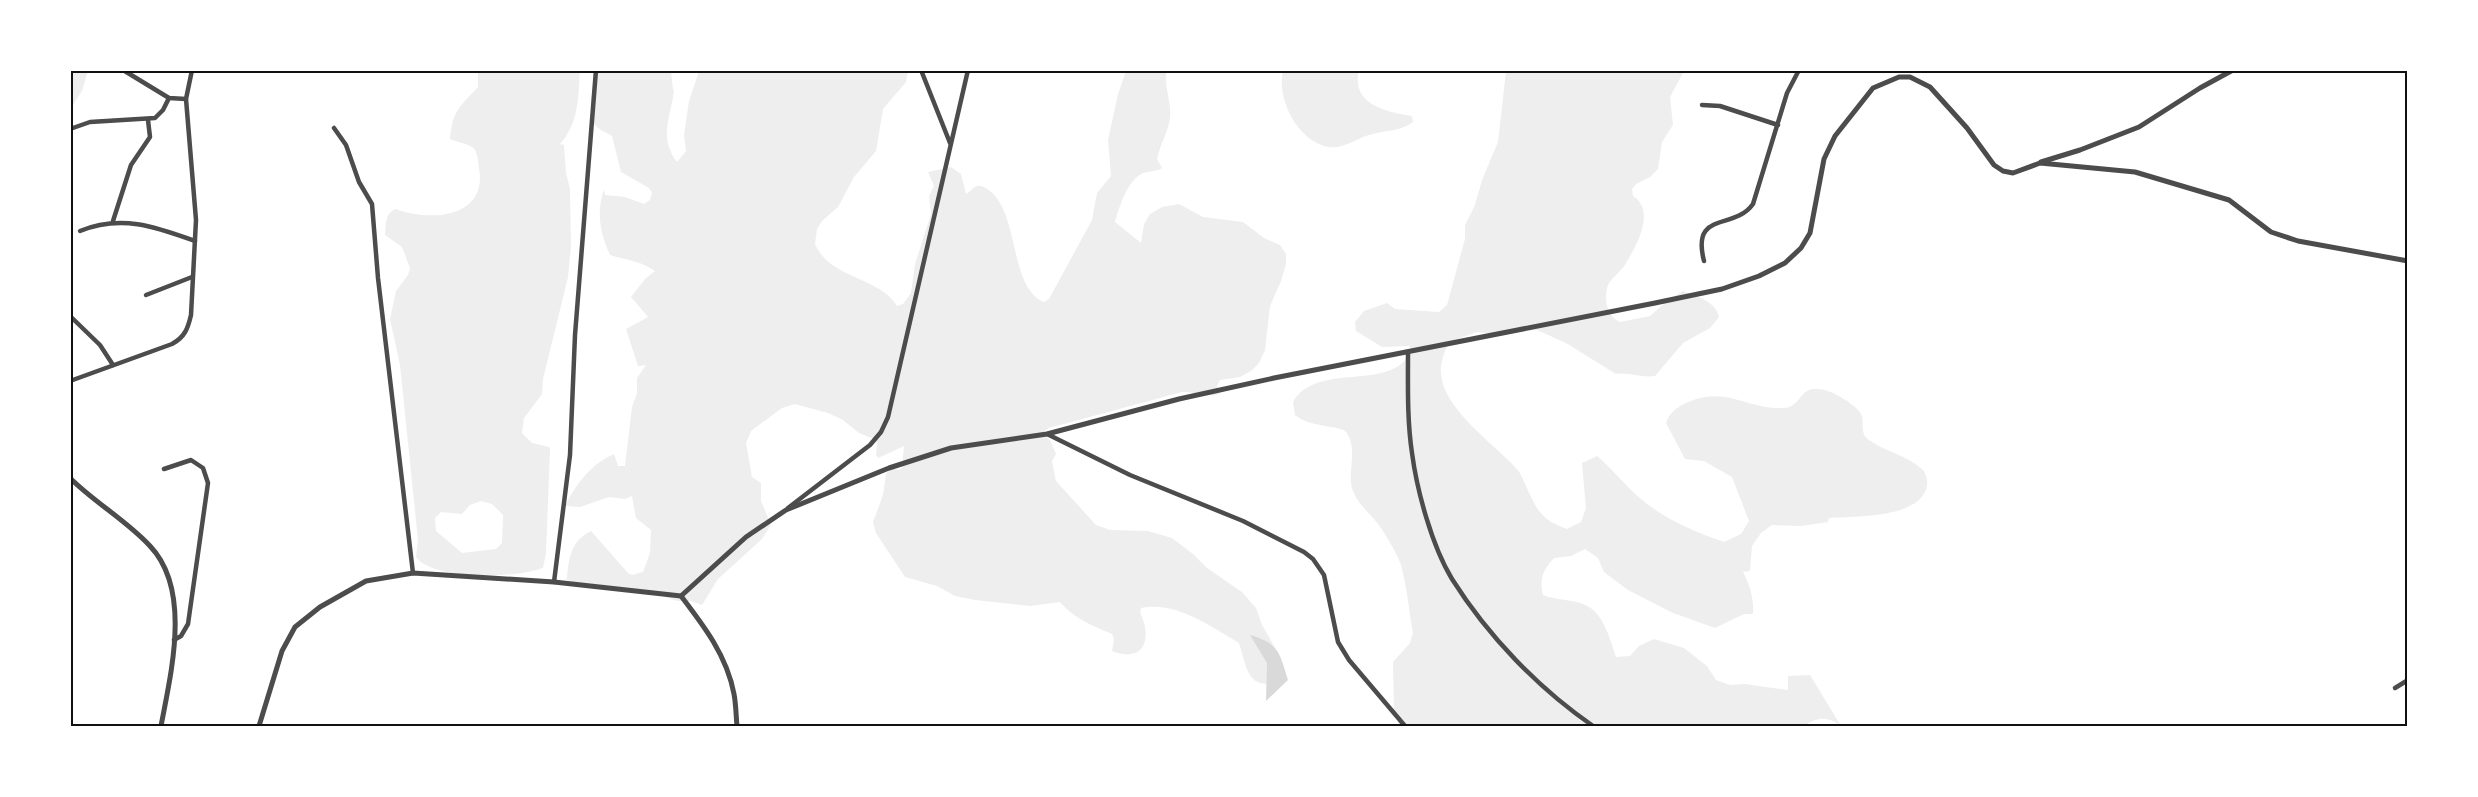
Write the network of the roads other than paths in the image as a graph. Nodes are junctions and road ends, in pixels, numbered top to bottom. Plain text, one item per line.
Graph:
1 (123, 70) edge
2 (192, 70) edge
3 (597, 70) edge
4 (921, 70) edge
5 (968, 70) edge
6 (1799, 70) edge
7 (2233, 70) edge
8 (169, 98) junction
9 (186, 99) junction
10 (1702, 105) dead end
11 (148, 120) junction
12 (1779, 125) junction
13 (334, 128) dead end
14 (70, 129) edge
15 (950, 143) junction
16 (2040, 163) junction
17 (113, 221) junction
18 (80, 231) dead end
19 (195, 241) junction
20 (1704, 261) dead end
21 (2408, 261) edge
22 (192, 277) junction
23 (146, 295) dead end
24 (70, 316) edge
25 (1408, 353) junction
26 (113, 365) junction
27 (70, 381) edge
28 (1047, 434) junction
29 (164, 469) dead end
30 (70, 477) edge
31 (786, 510) junction
32 (413, 573) junction
33 (554, 582) junction
34 (681, 596) junction
35 (174, 640) junction
36 (2408, 680) edge
37 (2396, 688) dead end
38 (161, 726) edge
39 (259, 726) edge
40 (737, 726) edge
41 (1405, 726) edge
42 (1593, 726) edge

1 - 8 street
2 - 9 street
3 - 33 street
4 - 15 street
5 - 15 street
6 - 12 street
7 - 16 street
8 - 9 street
8 - 11 street
9 - 19 street
10 - 12 street
11 - 14 street
11 - 17 street
12 - 20 street
13 - 32 street
15 - 31 street
16 - 21 street
16 - 25 street
17 - 18 street
17 - 19 street
19 - 22 street
22 - 23 street
22 - 26 street
24 - 26 street
25 - 28 street
25 - 42 street
26 - 27 street
28 - 31 street
28 - 41 street
29 - 35 street
30 - 35 street
31 - 34 street
32 - 33 street
32 - 39 street
33 - 34 street
34 - 40 street
35 - 38 street
36 - 37 street

